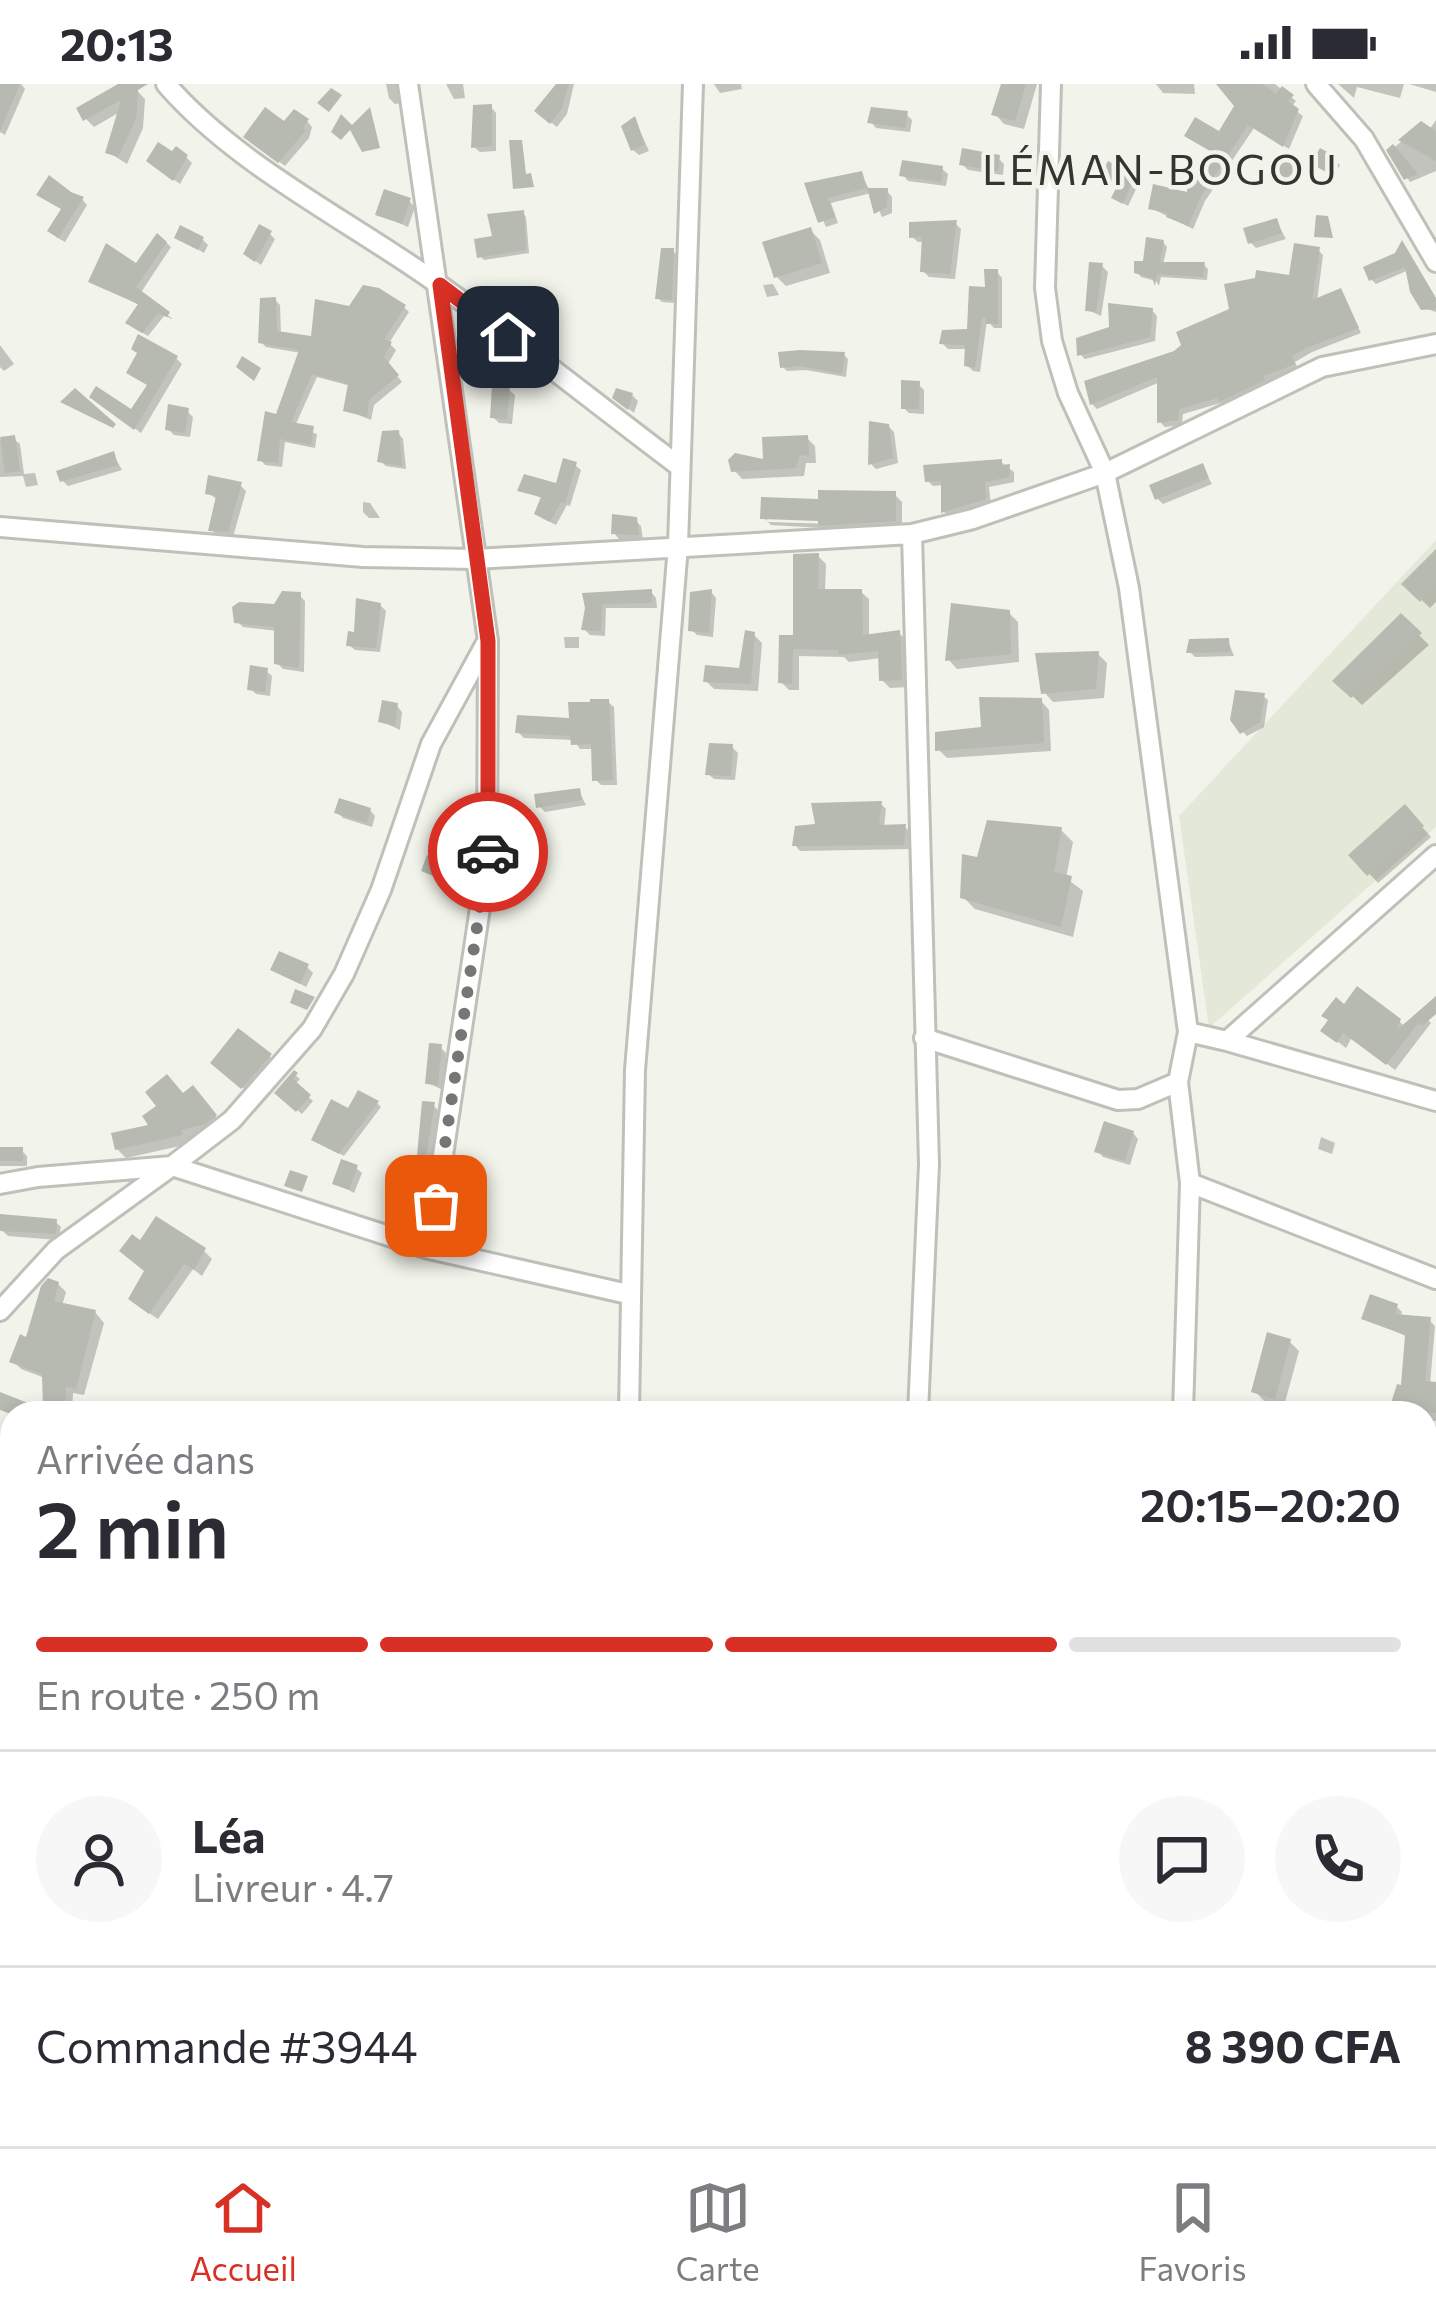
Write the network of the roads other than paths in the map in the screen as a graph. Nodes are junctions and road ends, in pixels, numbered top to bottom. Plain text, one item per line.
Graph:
1 (166, 84) edge
2 (408, 84) edge
3 (693, 84) edge
4 (1052, 84) edge
5 (1316, 84) edge
6 (1436, 262) edge
7 (440, 285) junction
8 (1436, 344) edge
9 (679, 466) junction
10 (1105, 473) junction
11 (0, 526) edge
12 (912, 534) junction
13 (677, 546) junction
14 (476, 559) junction
15 (488, 641) junction
16 (1436, 855) edge
17 (1188, 1032) junction
18 (924, 1038) junction
19 (1227, 1041) junction
20 (1178, 1082) junction
21 (1436, 1101) edge
22 (172, 1166) junction
23 (1190, 1183) junction
24 (0, 1184) edge
25 (429, 1249) junction
26 (1436, 1279) edge
27 (628, 1294) junction
28 (0, 1311) edge
29 (628, 1401) edge
30 (919, 1401) edge
31 (1183, 1401) edge

1 - 7 street
2 - 7 street
3 - 9 street
4 - 10 street
5 - 6 street
7 - 9 street
7 - 14 street
8 - 10 street
9 - 13 street
10 - 12 street
10 - 17 street
11 - 14 street
12 - 13 street
12 - 18 street
13 - 14 street
13 - 27 street
14 - 15 street
15 - 22 street
15 - 25 street
16 - 19 street
17 - 19 street
17 - 20 street
18 - 20 street
18 - 30 street
19 - 21 street
20 - 23 street
22 - 24 street
22 - 25 street
22 - 28 street
23 - 26 street
23 - 31 street
25 - 27 street
27 - 29 street

